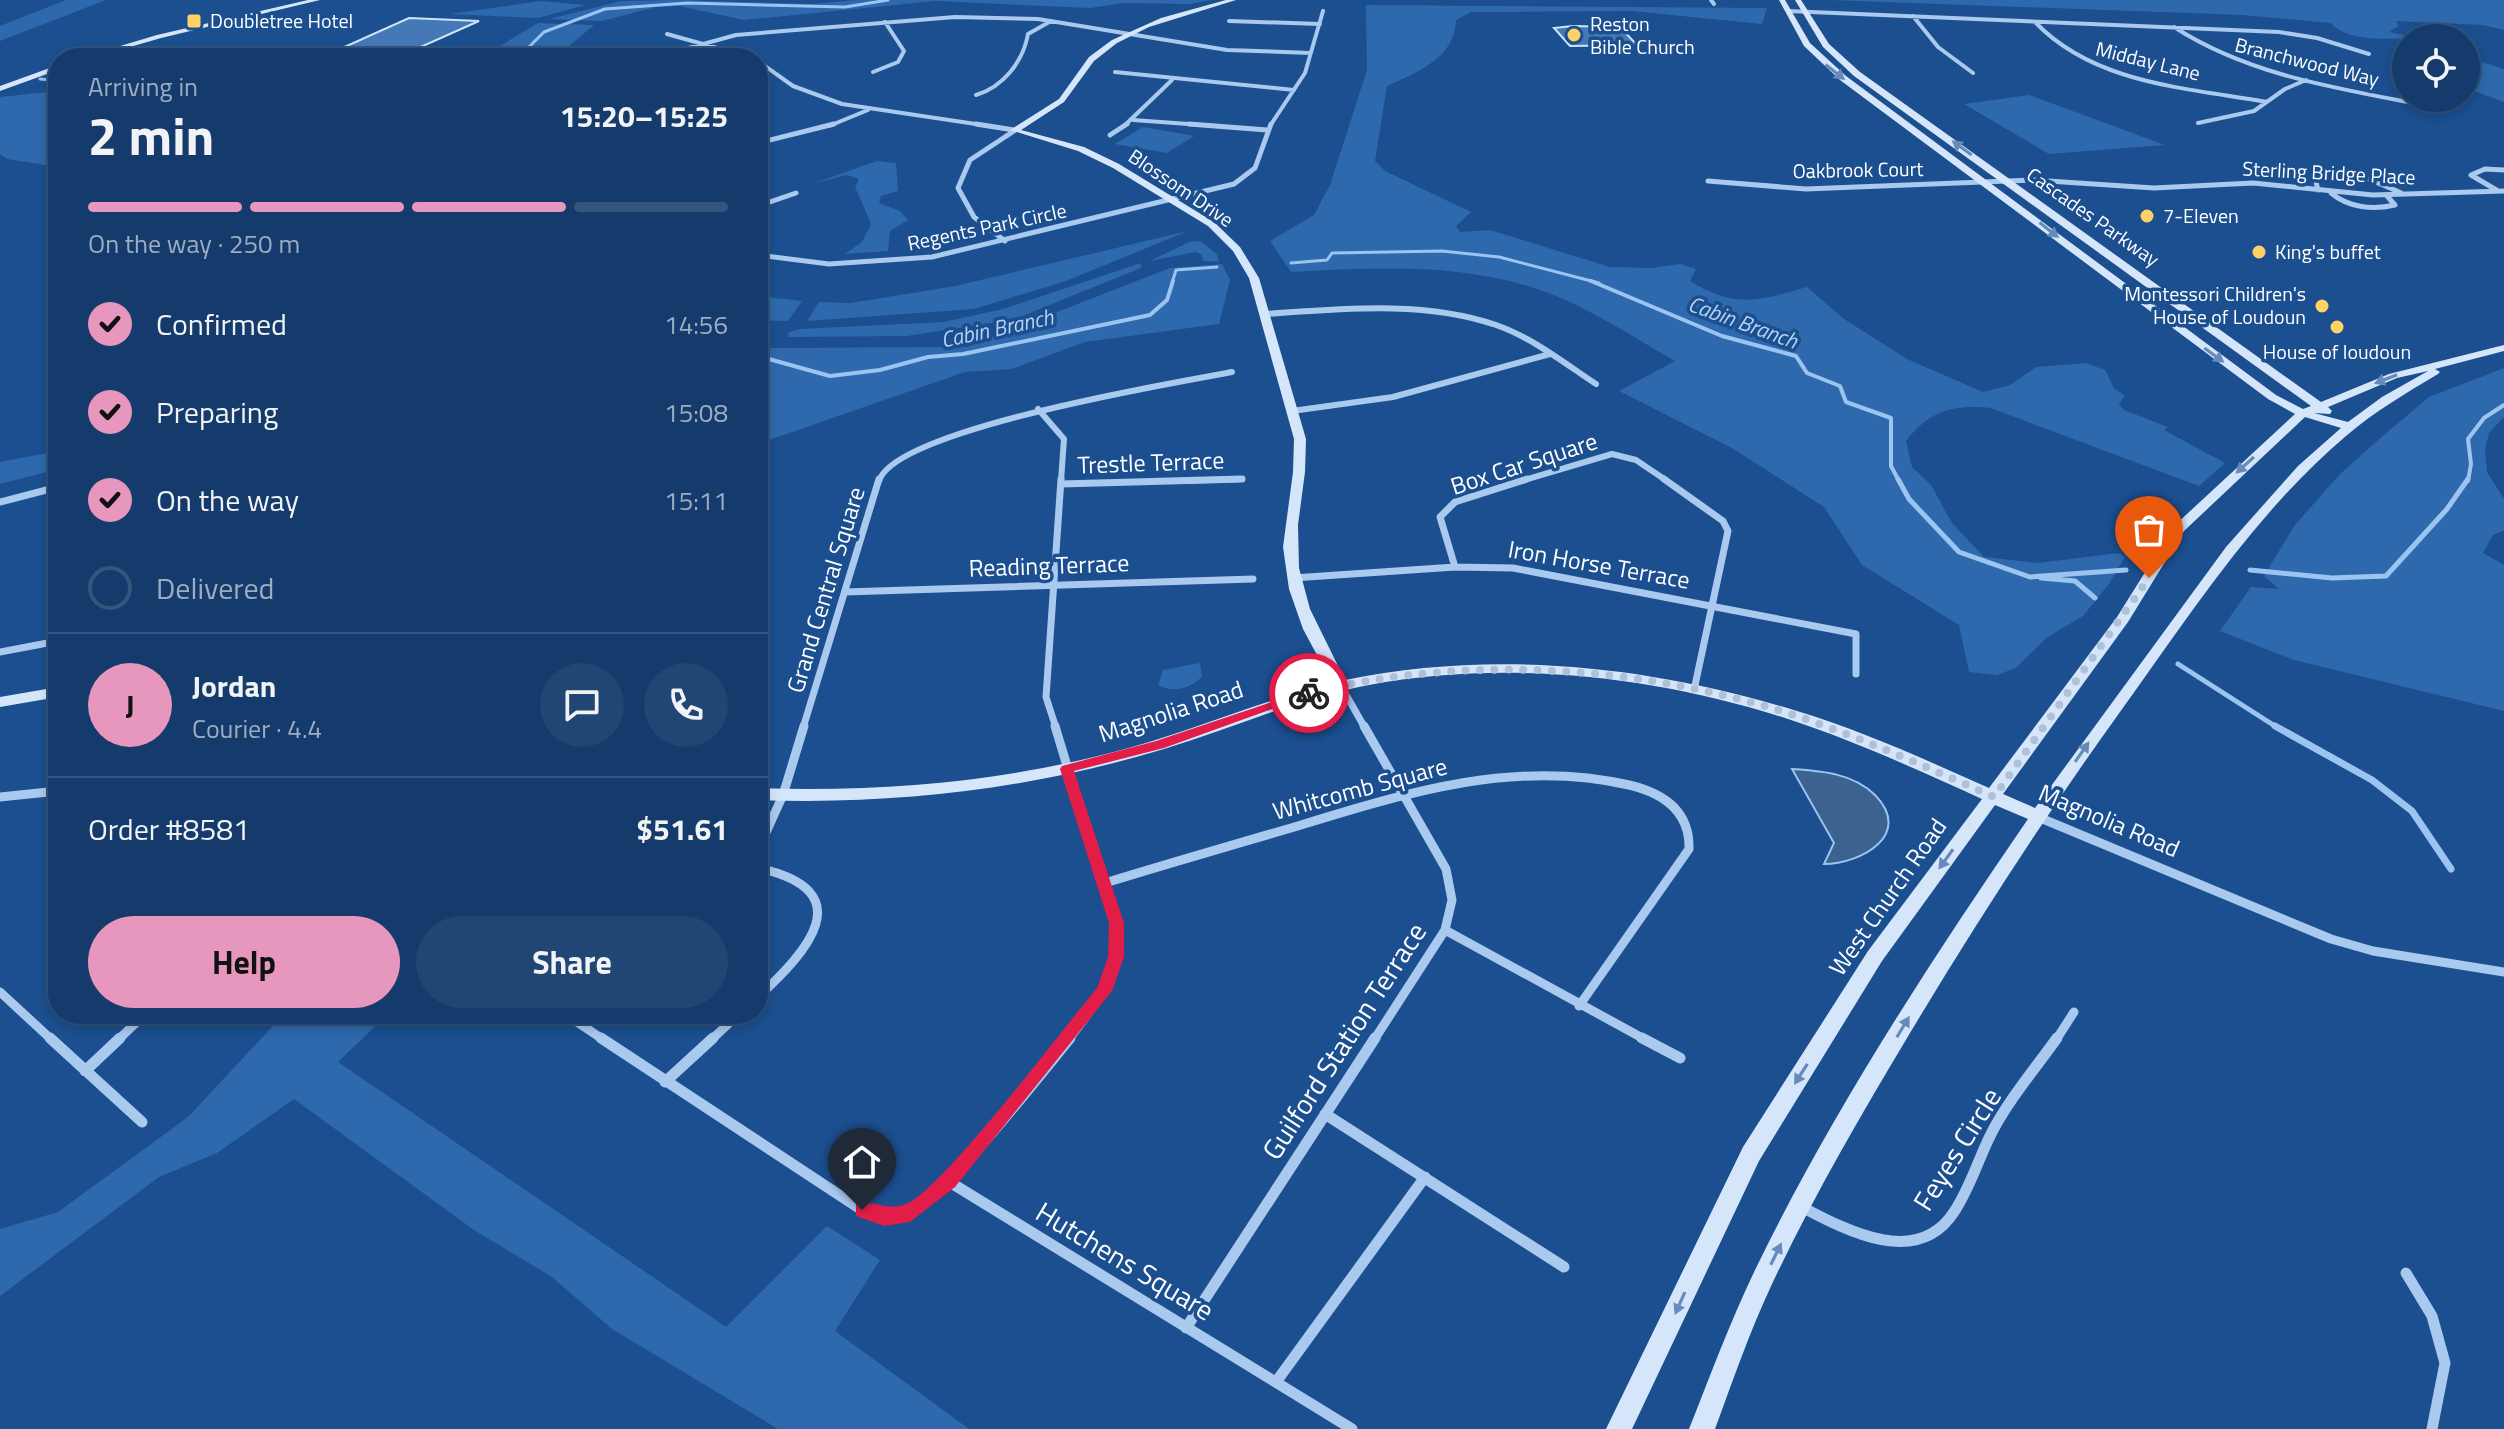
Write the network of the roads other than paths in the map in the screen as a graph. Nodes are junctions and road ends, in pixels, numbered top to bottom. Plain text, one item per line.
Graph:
1 (297, 0) edge
2 (317, 0) edge
3 (1233, 0) edge
4 (1782, 0) edge
5 (1798, 0) edge
6 (1323, 11) dead end
7 (1788, 11) junction
8 (1806, 12) junction
9 (1913, 16) junction
10 (1052, 20) junction
11 (1229, 21) dead end
12 (2034, 21) junction
13 (885, 22) junction
14 (1320, 24) junction
15 (2174, 27) junction
16 (1130, 33) junction
17 (667, 34) dead end
18 (704, 42) junction
19 (99, 48) edge
20 (118, 48) edge
21 (684, 48) edge
22 (722, 48) edge
23 (1311, 53) junction
24 (2369, 54) dead end
25 (48, 63) edge
26 (768, 67) edge
27 (48, 71) edge
28 (873, 72) dead end
29 (1115, 72) dead end
30 (1973, 73) dead end
31 (2309, 79) junction
32 (0, 80) edge
33 (1173, 80) junction
34 (0, 89) edge
35 (1294, 90) junction
36 (976, 95) dead end
37 (2392, 98) edge
38 (2267, 102) junction
39 (868, 110) junction
40 (1133, 120) junction
41 (2198, 123) dead end
42 (1014, 130) junction
43 (1267, 130) junction
44 (1110, 135) dead end
45 (768, 141) edge
46 (2504, 170) edge
47 (1708, 181) dead end
48 (2008, 182) junction
49 (1987, 183) junction
50 (2318, 190) junction
51 (2501, 191) edge
52 (2330, 192) junction
53 (796, 193) dead end
54 (2386, 195) junction
55 (2405, 195) junction
56 (1173, 201) junction
57 (768, 203) edge
58 (1005, 241) junction
59 (768, 257) edge
60 (1265, 314) junction
61 (2504, 348) edge
62 (2488, 352) junction
63 (1550, 354) junction
64 (1232, 372) dead end
65 (1596, 384) dead end
66 (2320, 406) junction
67 (1038, 409) junction
68 (1292, 411) junction
69 (2303, 413) junction
70 (2347, 426) junction
71 (1242, 479) dead end
72 (1061, 484) junction
73 (48, 490) edge
74 (0, 502) edge
75 (1455, 567) junction
76 (1293, 578) junction
77 (1253, 579) dead end
78 (1054, 587) junction
79 (845, 592) junction
80 (1714, 606) junction
81 (48, 643) edge
82 (0, 652) edge
83 (1856, 674) dead end
84 (1341, 686) junction
85 (1694, 690) junction
86 (48, 694) edge
87 (0, 702) edge
88 (1067, 769) junction
89 (48, 792) edge
90 (1403, 793) junction
91 (768, 794) edge
92 (783, 795) junction
93 (0, 797) edge
94 (1994, 797) junction
95 (2038, 816) junction
96 (768, 828) edge
97 (768, 870) edge
98 (1105, 883) junction
99 (1445, 930) junction
100 (2504, 972) edge
101 (768, 987) edge
102 (0, 992) edge
103 (1579, 1006) junction
104 (2074, 1012) dead end
105 (134, 1024) edge
106 (580, 1024) edge
107 (728, 1024) edge
108 (1680, 1058) dead end
109 (85, 1071) junction
110 (665, 1082) junction
111 (1325, 1114) junction
112 (142, 1122) dead end
113 (1425, 1177) junction
114 (948, 1181) junction
115 (1799, 1206) junction
116 (1564, 1267) dead end
117 (2406, 1273) dead end
118 (1186, 1328) junction
119 (1276, 1382) junction
120 (1352, 1429) edge
121 (1619, 1429) edge
122 (1702, 1429) edge
123 (2432, 1429) edge

1 - 19 main road
2 - 20 main road
3 - 16 main road
4 - 7 main road, Cascades Parkway
5 - 8 main road, Cascades Parkway
6 - 14 street, Regents Park Circle
7 - 8 street
7 -> 49 main road, Cascades Parkway
8 - 9 street
48 -> 8 main road, Cascades Parkway
9 - 12 street
9 - 30 street
10 - 13 street
10 - 16 street
10 - 36 street
11 - 14 street
12 - 15 street
12 - 38 street, Midday Lane
13 - 18 street
13 - 28 street
14 - 23 street, Regents Park Circle
15 - 24 street
15 - 31 street, Branchwood Way
16 - 23 street
16 - 42 main road
17 - 18 street, Blossom Drive
18 - 21 street
18 - 22 street, Blossom Drive
23 - 35 street, Regents Park Circle
25 - 32 main road
26 - 39 street, Blossom Drive
27 - 34 main road
29 - 33 street
31 - 37 street, Branchwood Way
31 - 38 street
33 - 35 street
33 - 40 street
35 - 43 street, Regents Park Circle
38 - 41 street
39 - 42 street, Blossom Drive
39 - 45 street
40 - 43 street
40 - 44 street
42 - 56 main road, Blossom Drive
42 - 58 street
43 - 56 street, Regents Park Circle
46 - 51 street
47 - 49 street, Oakbrook Court
48 - 49 street, Oakbrook Court
48 - 50 street, Sterling Bridge Place
48 - 66 main road, Cascades Parkway
49 -> 69 main road, Cascades Parkway
50 - 52 street, Sterling Bridge Place
50 - 55 street
51 - 55 street, Sterling Bridge Place
52 - 54 street, Sterling Bridge Place
52 - 54 street
53 - 57 street
54 - 55 street, Sterling Bridge Place
56 - 58 street, Regents Park Circle
56 - 60 main road, Blossom Drive
58 - 59 street, Regents Park Circle
60 - 63 street
60 - 68 main road, Blossom Drive
61 - 62 main road, West Church Road
62 -> 66 main road, West Church Road
62 - 70 main road, West Church Road
63 - 65 street
63 - 68 street
64 - 67 street, Grand Central Square
66 - 69 main road, West Church Road
66 - 70 main road, Cascades Parkway
67 - 72 street
67 - 79 street, Grand Central Square
68 - 76 main road, Blossom Drive
69 - 70 main road, Cascades Parkway
69 -> 94 main road, West Church Road
95 -> 70 main road, West Church Road
71 - 72 street, Trestle Terrace
72 - 78 street
73 - 74 street
75 - 76 street, Iron Horse Terrace
75 - 80 street, Iron Horse Terrace
75 - 80 street, Box Car Square
76 - 84 main road, Blossom Drive
77 - 78 street, Reading Terrace
78 - 79 street, Reading Terrace
78 - 88 street
79 - 92 street, Grand Central Square
80 - 83 street, Iron Horse Terrace
80 - 85 street, Box Car Square
81 - 82 street
84 - 85 main road, Magnolia Road
84 - 88 main road, Magnolia Road
84 - 90 street, Guilford Station Terrace
85 - 94 main road, Magnolia Road
86 - 87 main road
88 - 92 main road, Magnolia Road
88 - 98 street
89 - 93 street
90 - 98 street, Whitcomb Square
90 - 99 street, Guilford Station Terrace
90 - 103 street, Whitcomb Square
91 - 92 main road, Magnolia Road
92 - 96 street, Grand Central Square
94 - 95 main road, Magnolia Road
94 -> 121 main road, West Church Road
95 - 100 street, Magnolia Road
115 -> 95 main road, West Church Road
97 - 101 street
98 - 114 street
99 - 103 street
99 - 111 street, Guilford Station Terrace
102 - 109 street
103 - 108 street
104 - 115 street, Feyes Circle
105 - 109 street
106 - 110 street
107 - 110 street
109 - 112 street
110 - 114 street
111 - 113 street
111 - 118 street, Guilford Station Terrace
113 - 116 street
113 - 119 street
114 - 118 street, Hutchens Square
122 -> 115 main road, West Church Road
117 - 123 street
118 - 119 street, Hutchens Square
119 - 120 street, Hutchens Square

